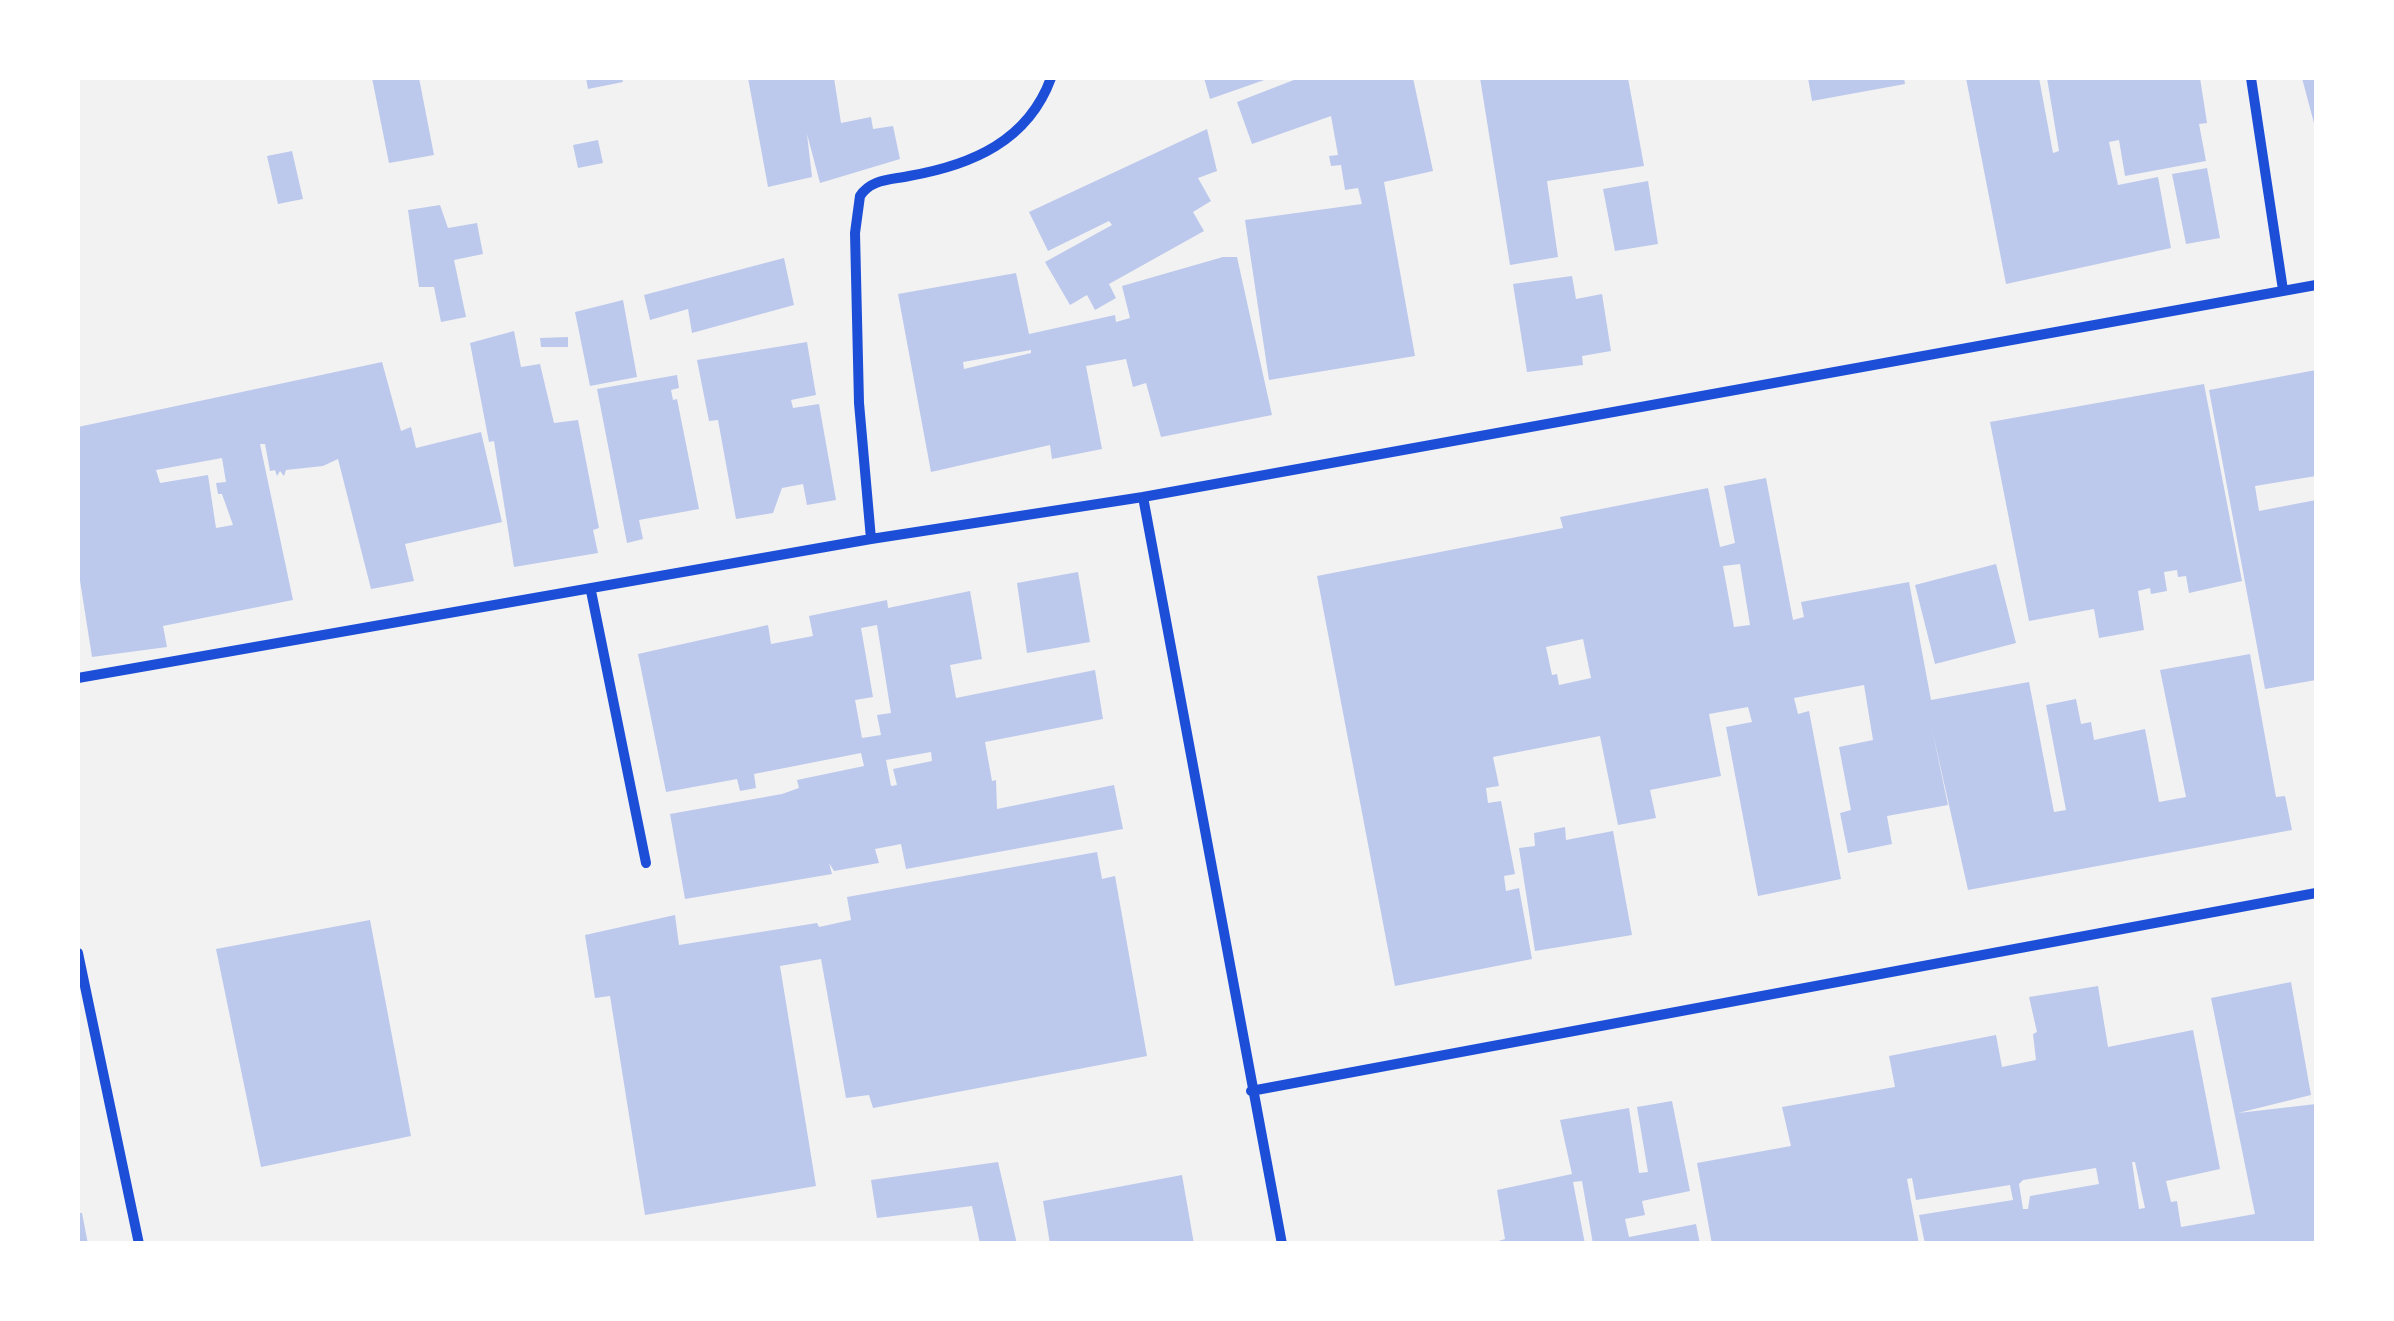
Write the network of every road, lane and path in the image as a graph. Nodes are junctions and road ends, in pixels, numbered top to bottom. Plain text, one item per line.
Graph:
1 (1051, 78) edge
2 (2252, 78) edge
3 (2316, 285) edge
4 (2283, 290) junction
5 (1144, 497) junction
6 (870, 539) junction
7 (591, 590) junction
8 (78, 678) edge
9 (646, 863) dead end
10 (2316, 894) edge
11 (78, 953) edge
12 (1251, 1091) junction
13 (139, 1244) edge
14 (1282, 1244) edge

1 - 6 street
2 - 4 street
3 - 4 street
4 - 5 street
5 - 6 street
5 - 12 street
6 - 7 street
7 - 8 street
7 - 9 street
10 - 12 street
11 - 13 street
12 - 14 street

